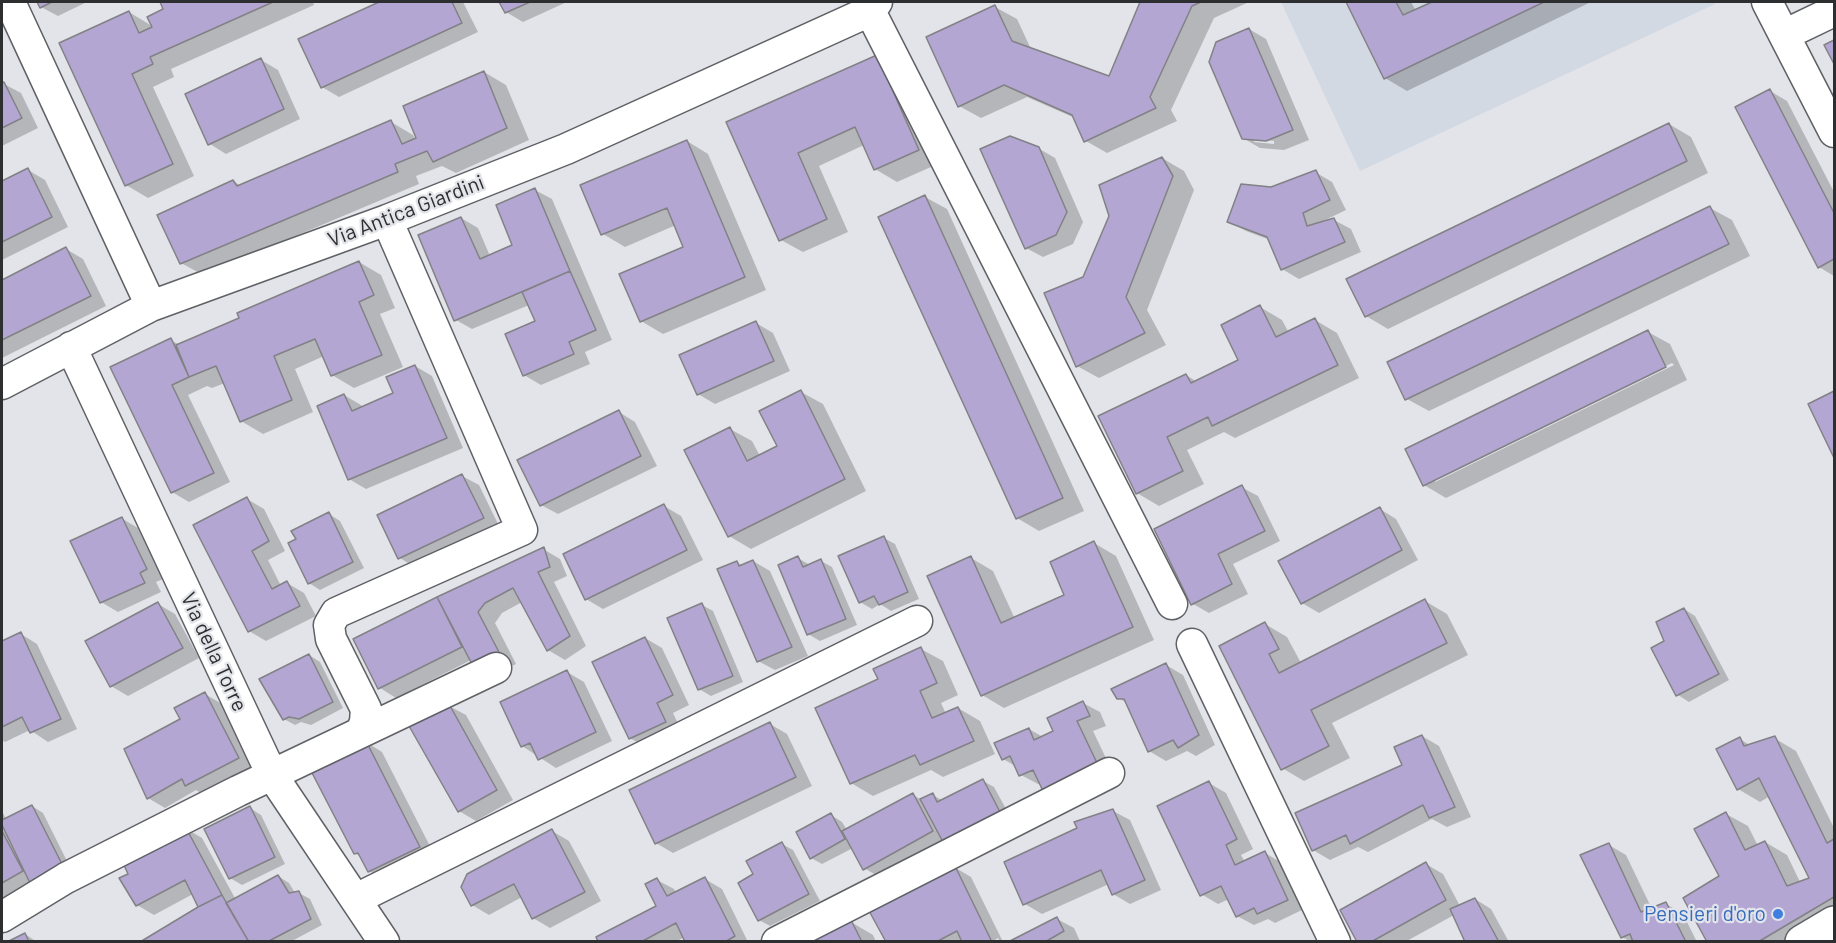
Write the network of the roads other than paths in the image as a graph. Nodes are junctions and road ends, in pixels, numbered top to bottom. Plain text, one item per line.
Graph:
1 (10, 2) edge
2 (841, 2) edge
3 (1767, 2) edge
4 (873, 6) edge
5 (1834, 11) edge
6 (811, 36) junction
7 (1784, 36) junction
8 (1834, 132) edge
9 (387, 220) junction
10 (151, 306) junction
11 (71, 347) junction
12 (2, 384) edge
13 (1172, 604) dead end
14 (917, 621) dead end
15 (1192, 644) dead end
16 (496, 668) dead end
17 (361, 732) junction
18 (1109, 772) dead end
19 (272, 775) junction
20 (356, 899) junction
21 (2, 917) edge
22 (1834, 923) edge
23 (384, 942) edge
24 (777, 942) edge
25 (1335, 942) edge
26 (1802, 942) edge

1 - 10 street
2 - 6 street, Via Antica Giardini
3 - 7 street
4 - 6 street, Via Antica Giardini
4 - 13 street
5 - 7 street
6 - 9 street, Via Antica Giardini
7 - 8 street
9 - 10 street, Via Antica Giardini
9 - 17 street
10 - 11 street, Via Antica Giardini
11 - 12 street, Via Antica Giardini
11 - 19 street, Via della Torre
14 - 20 street
15 - 25 street
16 - 17 street
17 - 19 street
18 - 24 street
19 - 20 street, Via della Torre
19 - 21 street
20 - 23 street, Via della Torre
22 - 26 main road

